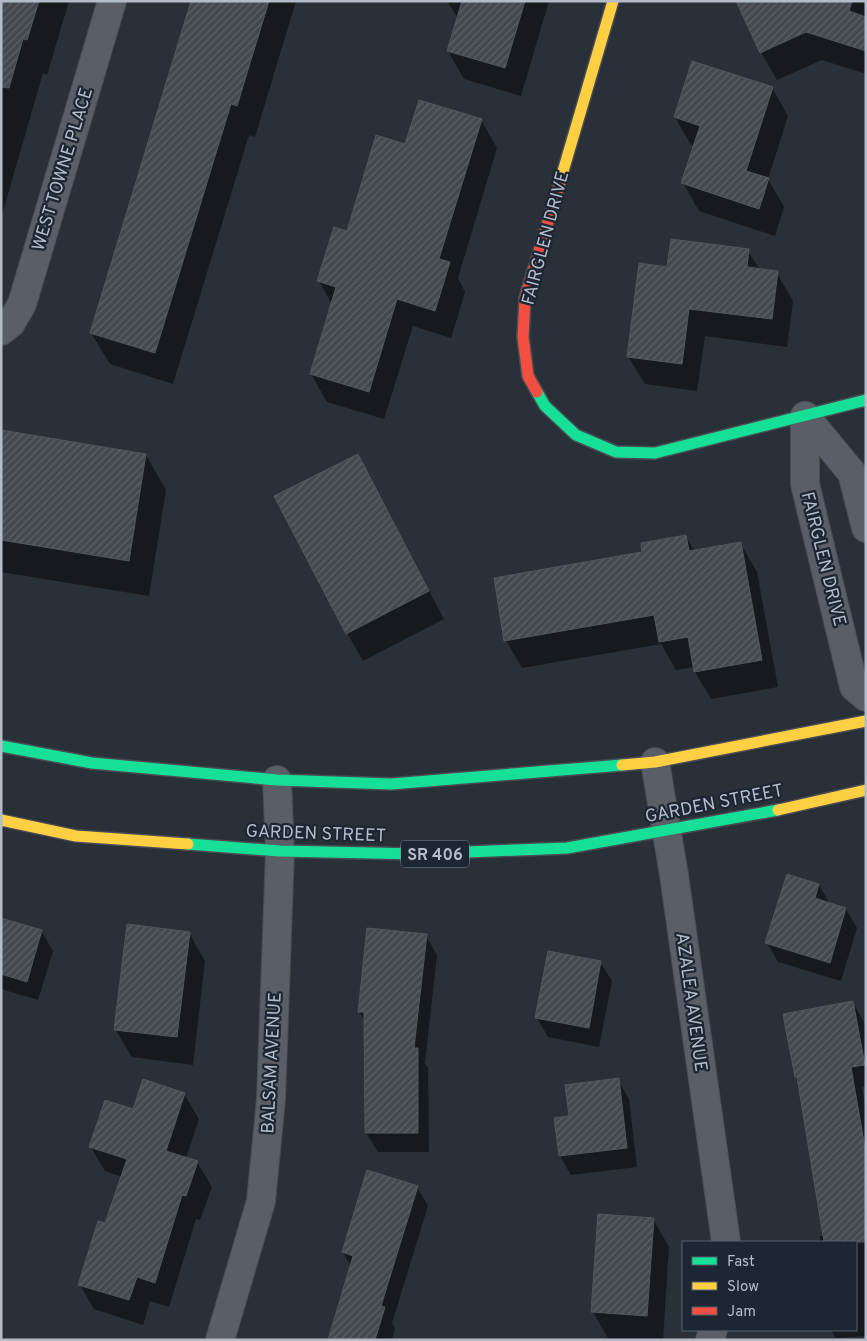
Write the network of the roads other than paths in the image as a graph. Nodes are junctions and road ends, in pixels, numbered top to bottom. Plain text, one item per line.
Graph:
1 (112, 1) edge
2 (613, 1) edge
3 (1, 331) edge
4 (866, 400) edge
5 (805, 416) junction
6 (866, 528) edge
7 (866, 696) edge
8 (866, 721) edge
9 (1, 746) edge
10 (655, 762) junction
11 (277, 780) junction
12 (866, 790) edge
13 (1, 820) edge
14 (667, 830) junction
15 (280, 850) junction
16 (726, 1241) edge
17 (220, 1340) edge

1 - 3 street, WEST TOWNE PLACE
2 - 5 main road, FAIRGLEN DRIVE
4 - 5 main road, FAIRGLEN DRIVE
5 - 6 street
5 - 7 street, FAIRGLEN DRIVE
8 - 10 main road
9 - 11 main road
10 - 11 main road
10 - 14 street, AZALEA AVENUE
11 - 15 street, BALSAM AVENUE
12 - 14 main road, GARDEN STREET / SR 406
13 - 15 main road, GARDEN STREET / SR 406
14 - 15 main road, GARDEN STREET / SR 406
14 - 16 street, AZALEA AVENUE
15 - 17 street, BALSAM AVENUE

